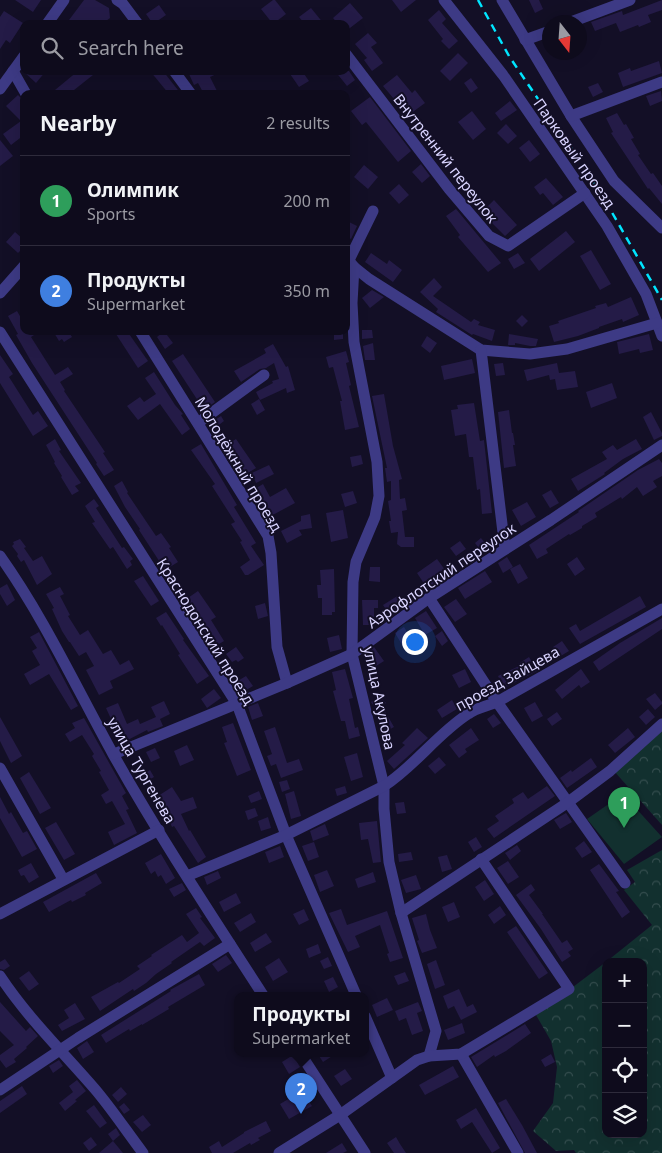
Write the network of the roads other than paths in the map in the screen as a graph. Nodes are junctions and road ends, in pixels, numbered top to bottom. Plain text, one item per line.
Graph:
1 (64, 0) edge
2 (444, 0) edge
3 (502, 0) edge
4 (630, 0) edge
5 (124, 1) edge
6 (587, 16) edge
7 (50, 20) edge
8 (136, 20) edge
9 (542, 33) edge
10 (526, 40) junction
11 (350, 59) edge
12 (20, 61) edge
13 (13, 71) junction
14 (177, 75) edge
15 (662, 82) edge
16 (0, 90) edge
17 (24, 90) edge
18 (189, 90) edge
19 (571, 116) junction
20 (585, 193) junction
21 (373, 211) dead end
22 (662, 228) edge
23 (350, 261) edge
24 (20, 270) edge
25 (0, 293) edge
26 (657, 323) junction
27 (0, 332) edge
28 (145, 335) edge
29 (662, 336) edge
30 (481, 350) junction
31 (264, 375) dead end
32 (198, 424) junction
33 (662, 445) edge
34 (505, 549) junction
35 (0, 556) edge
36 (429, 598) junction
37 (662, 609) edge
38 (352, 654) junction
39 (287, 684) junction
40 (497, 702) junction
41 (237, 704) junction
42 (662, 724) edge
43 (114, 754) junction
44 (0, 768) edge
45 (384, 786) junction
46 (567, 802) junction
47 (159, 830) junction
48 (286, 834) junction
49 (481, 860) junction
50 (187, 876) junction
51 (63, 880) junction
52 (625, 883) dead end
53 (401, 913) junction
54 (0, 914) edge
55 (230, 944) junction
56 (0, 976) edge
57 (261, 992) edge
58 (355, 992) edge
59 (369, 1025) edge
60 (59, 1051) junction
61 (461, 1054) junction
62 (429, 1056) junction
63 (303, 1057) edge
64 (392, 1078) junction
65 (0, 1090) edge
66 (340, 1115) junction
67 (143, 1153) edge
68 (279, 1153) edge
69 (365, 1153) edge
70 (518, 1153) edge

1 - 7 street
2 - 20 street, Парковый проезд
3 - 10 street, Парковый проезд
4 - 6 street
5 - 8 street
9 - 10 street
10 - 19 street, Парковый проезд
11 - 20 street, Внутренний переулок
12 - 13 street
13 - 16 street
13 - 17 street
14 - 18 street
15 - 19 street
19 - 22 street, Парковый проезд
20 - 26 street, Парковый проезд
21 - 23 street
23 - 30 street
23 - 38 street, улица Акулова
24 - 25 street
26 - 29 street, Парковый проезд
26 - 30 street
27 - 41 street, Краснодонский проезд
28 - 32 street, Молодёжный проезд
30 - 34 street
31 - 32 street
32 - 39 street, Молодёжный проезд
33 - 34 street, Аэрофлотский переулок
34 - 36 street, Аэрофлотский переулок
35 - 43 street, улица Тургенева
36 - 38 street, Аэрофлотский переулок
36 - 40 street
37 - 40 street, проезд Зайцева
38 - 39 street, Аэрофлотский переулок
38 - 45 street, улица Акулова
39 - 41 street, Аэрофлотский переулок
40 - 45 street, проезд Зайцева
40 - 46 street
41 - 43 street, Аэрофлотский переулок
41 - 48 street, Краснодонский проезд
42 - 46 street
43 - 47 street, улица Тургенева
44 - 51 street
45 - 48 street, проезд Зайцева
45 - 53 street, улица Акулова
46 - 49 street
46 - 52 street
47 - 50 street, улица Тургенева
47 - 51 street
48 - 50 street, проезд Зайцева
48 - 58 street, Краснодонский проезд
49 - 53 street
49 - 61 street
50 - 55 street, улица Тургенева
51 - 54 street
53 - 62 street, улица Акулова
55 - 57 street, улица Тургенева
55 - 60 street
56 - 60 street
59 - 64 street
60 - 65 street
60 - 67 street
61 - 62 street
61 - 70 street
62 - 64 street
63 - 66 street
64 - 66 street
66 - 68 street
66 - 69 street

